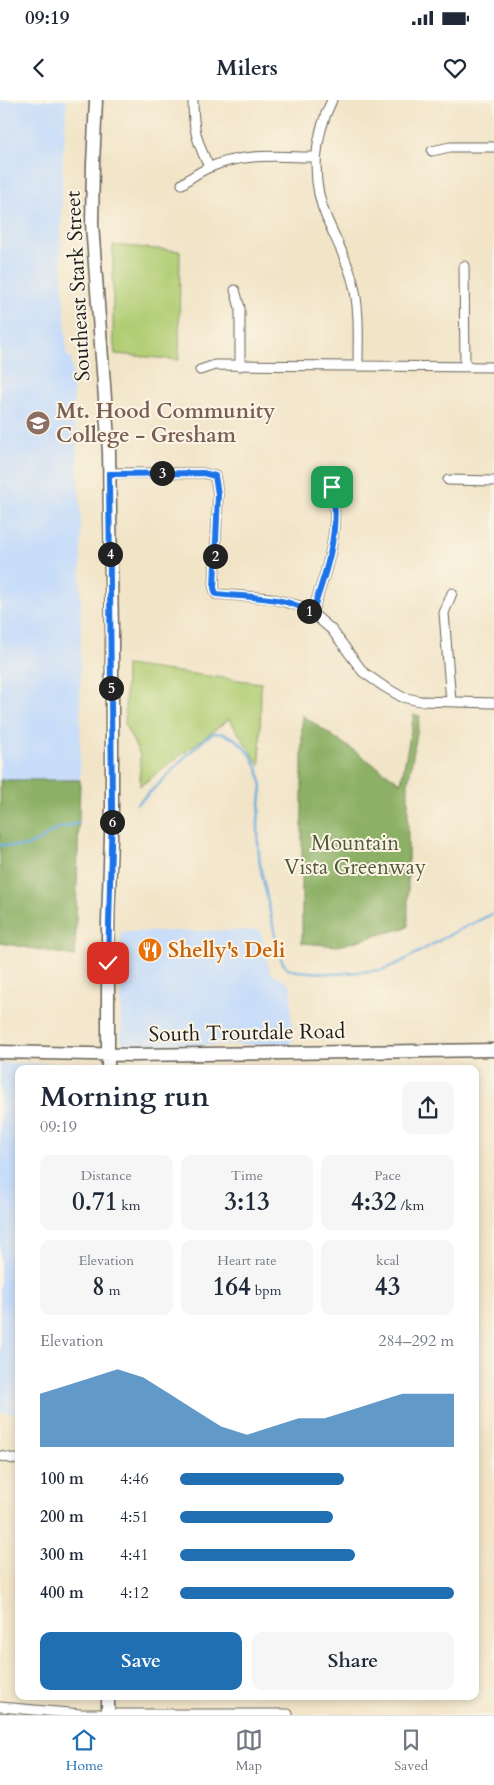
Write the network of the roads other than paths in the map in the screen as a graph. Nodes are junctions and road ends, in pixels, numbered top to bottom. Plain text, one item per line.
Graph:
1 (96, 100) edge
2 (193, 100) edge
3 (332, 100) edge
4 (494, 147) edge
5 (432, 151) dead end
6 (316, 157) junction
7 (209, 167) junction
8 (182, 184) dead end
9 (464, 266) dead end
10 (235, 290) dead end
11 (240, 366) junction
12 (358, 366) junction
13 (466, 366) junction
14 (494, 366) edge
15 (200, 370) dead end
16 (109, 474) junction
17 (448, 480) dead end
18 (494, 481) edge
19 (332, 487) dead end
20 (452, 593) dead end
21 (312, 613) junction
22 (451, 702) junction
23 (494, 703) edge
24 (494, 1050) edge
25 (0, 1052) edge
26 (107, 1055) junction
27 (108, 1065) edge
28 (0, 1456) edge
29 (15, 1459) edge
30 (108, 1700) edge
31 (0, 1707) edge
32 (288, 1714) edge
33 (108, 1715) edge
34 (183, 1715) edge

1 - 16 main road, Southeast Stark Street
2 - 7 street
3 - 6 street
4 - 5 street
6 - 7 street
6 - 12 street
7 - 8 street
9 - 13 street
10 - 11 street
11 - 12 street
11 - 15 street
12 - 13 street
13 - 14 street
16 - 21 street
16 - 26 main road, Southeast Stark Street
17 - 18 street
19 - 21 street
20 - 22 street
21 - 22 street
22 - 23 street
24 - 26 main road, South Troutdale Road
25 - 26 main road, South Troutdale Road
26 - 27 main road, Southeast Stark Street
28 - 29 street
30 - 33 main road
31 - 33 street
32 - 34 street
33 - 34 street

